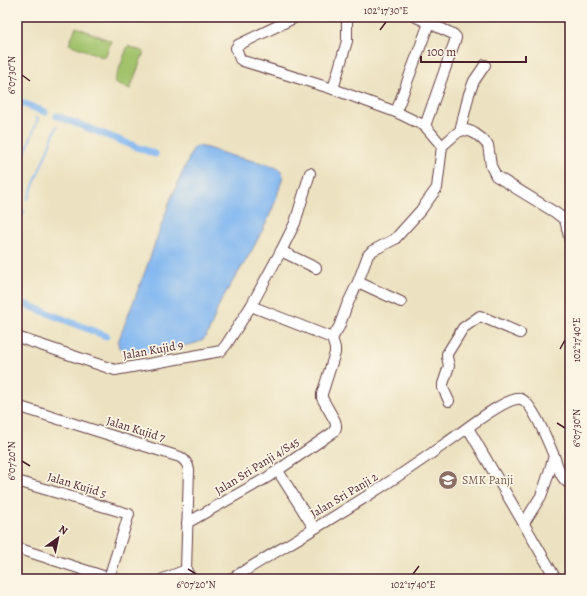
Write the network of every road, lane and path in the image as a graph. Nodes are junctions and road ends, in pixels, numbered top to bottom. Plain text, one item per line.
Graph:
1 (296, 17) edge
2 (347, 17) edge
3 (416, 17) edge
4 (429, 23) junction
5 (485, 65) dead end
6 (333, 88) junction
7 (396, 112) junction
8 (425, 126) junction
9 (460, 131) junction
10 (442, 146) junction
11 (310, 173) dead end
12 (570, 240) edge
13 (281, 252) junction
14 (316, 268) dead end
15 (358, 282) junction
16 (401, 302) dead end
17 (251, 306) junction
18 (520, 333) dead end
19 (17, 337) edge
20 (332, 338) junction
21 (449, 401) dead end
22 (17, 406) edge
23 (468, 428) junction
24 (554, 456) junction
25 (278, 471) junction
26 (17, 480) edge
27 (570, 484) edge
28 (187, 523) junction
29 (524, 523) junction
30 (314, 528) junction
31 (17, 548) edge
32 (189, 575) edge
33 (113, 578) edge
34 (163, 579) edge
35 (231, 579) edge
36 (556, 579) edge

1 - 6 street
2 - 6 street
3 - 4 street
4 - 7 street
4 - 8 street
5 - 9 street
6 - 7 street
7 - 8 street
8 - 10 street
9 - 10 street
9 - 12 street
10 - 15 street
11 - 13 street, Jalan Kujid 9
13 - 14 street
13 - 17 street, Jalan Kujid 9
15 - 16 street
15 - 20 street
17 - 19 street, Jalan Kujid 9
17 - 20 street
18 - 21 street
20 - 25 street, Jalan Sri Panji 4/S45
22 - 28 street, Jalan Kujid 7
23 - 24 street, Jalan Sri Panji 2
23 - 29 street
23 - 30 street, Jalan Sri Panji 2
24 - 27 street
24 - 29 street
25 - 28 street, Jalan Sri Panji 4/S45
25 - 30 street
26 - 33 street, Jalan Kujid 5
28 - 32 street, Jalan Kujid 7
29 - 36 street
30 - 35 street, Jalan Sri Panji 2
31 - 33 street
32 - 34 street

